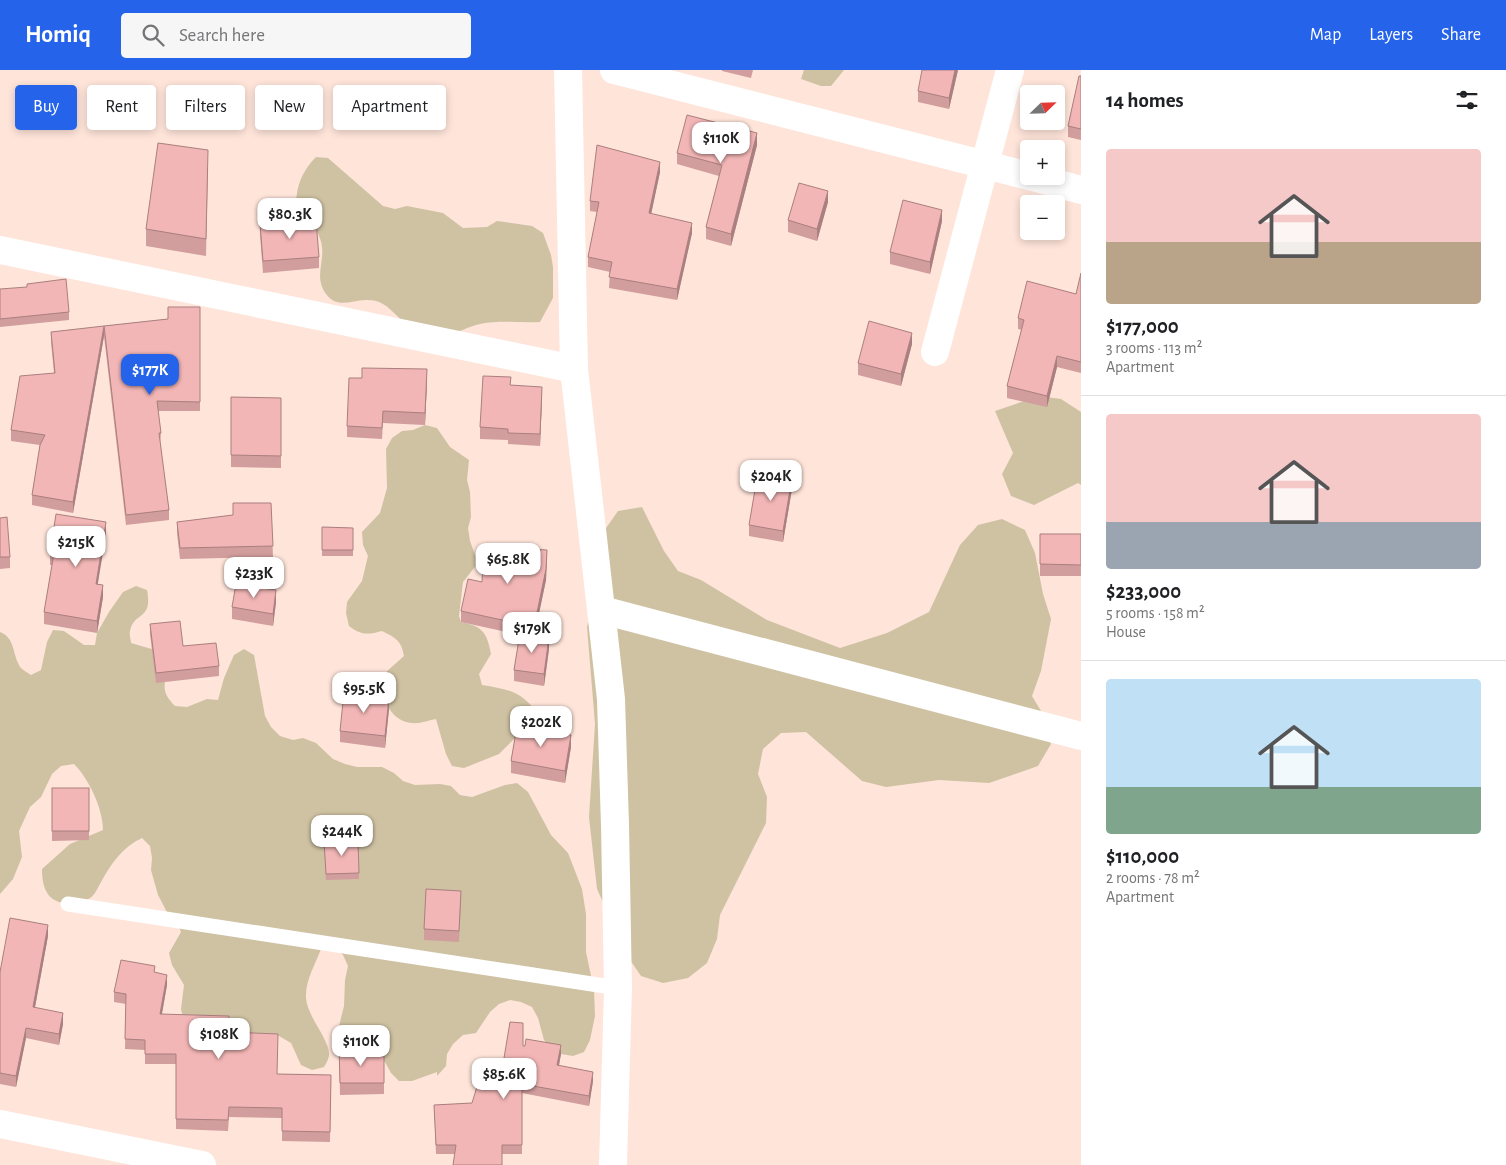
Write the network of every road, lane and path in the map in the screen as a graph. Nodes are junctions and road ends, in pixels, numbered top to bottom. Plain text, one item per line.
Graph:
1 (568, 70) edge
2 (614, 70) edge
3 (1010, 70) edge
4 (985, 165) junction
5 (1020, 174) edge
6 (1062, 185) edge
7 (1081, 190) edge
8 (0, 250) edge
9 (935, 352) dead end
10 (574, 369) junction
11 (602, 610) junction
12 (1081, 736) edge
13 (68, 904) dead end
14 (618, 988) junction
15 (0, 1124) edge
16 (202, 1165) edge
17 (612, 1165) edge

1 - 10 street
2 - 4 street
3 - 4 street
4 - 5 street
4 - 9 street
6 - 7 street
8 - 10 street
10 - 11 street
11 - 12 street
11 - 14 street
13 - 14 lane
14 - 17 street
15 - 16 street

